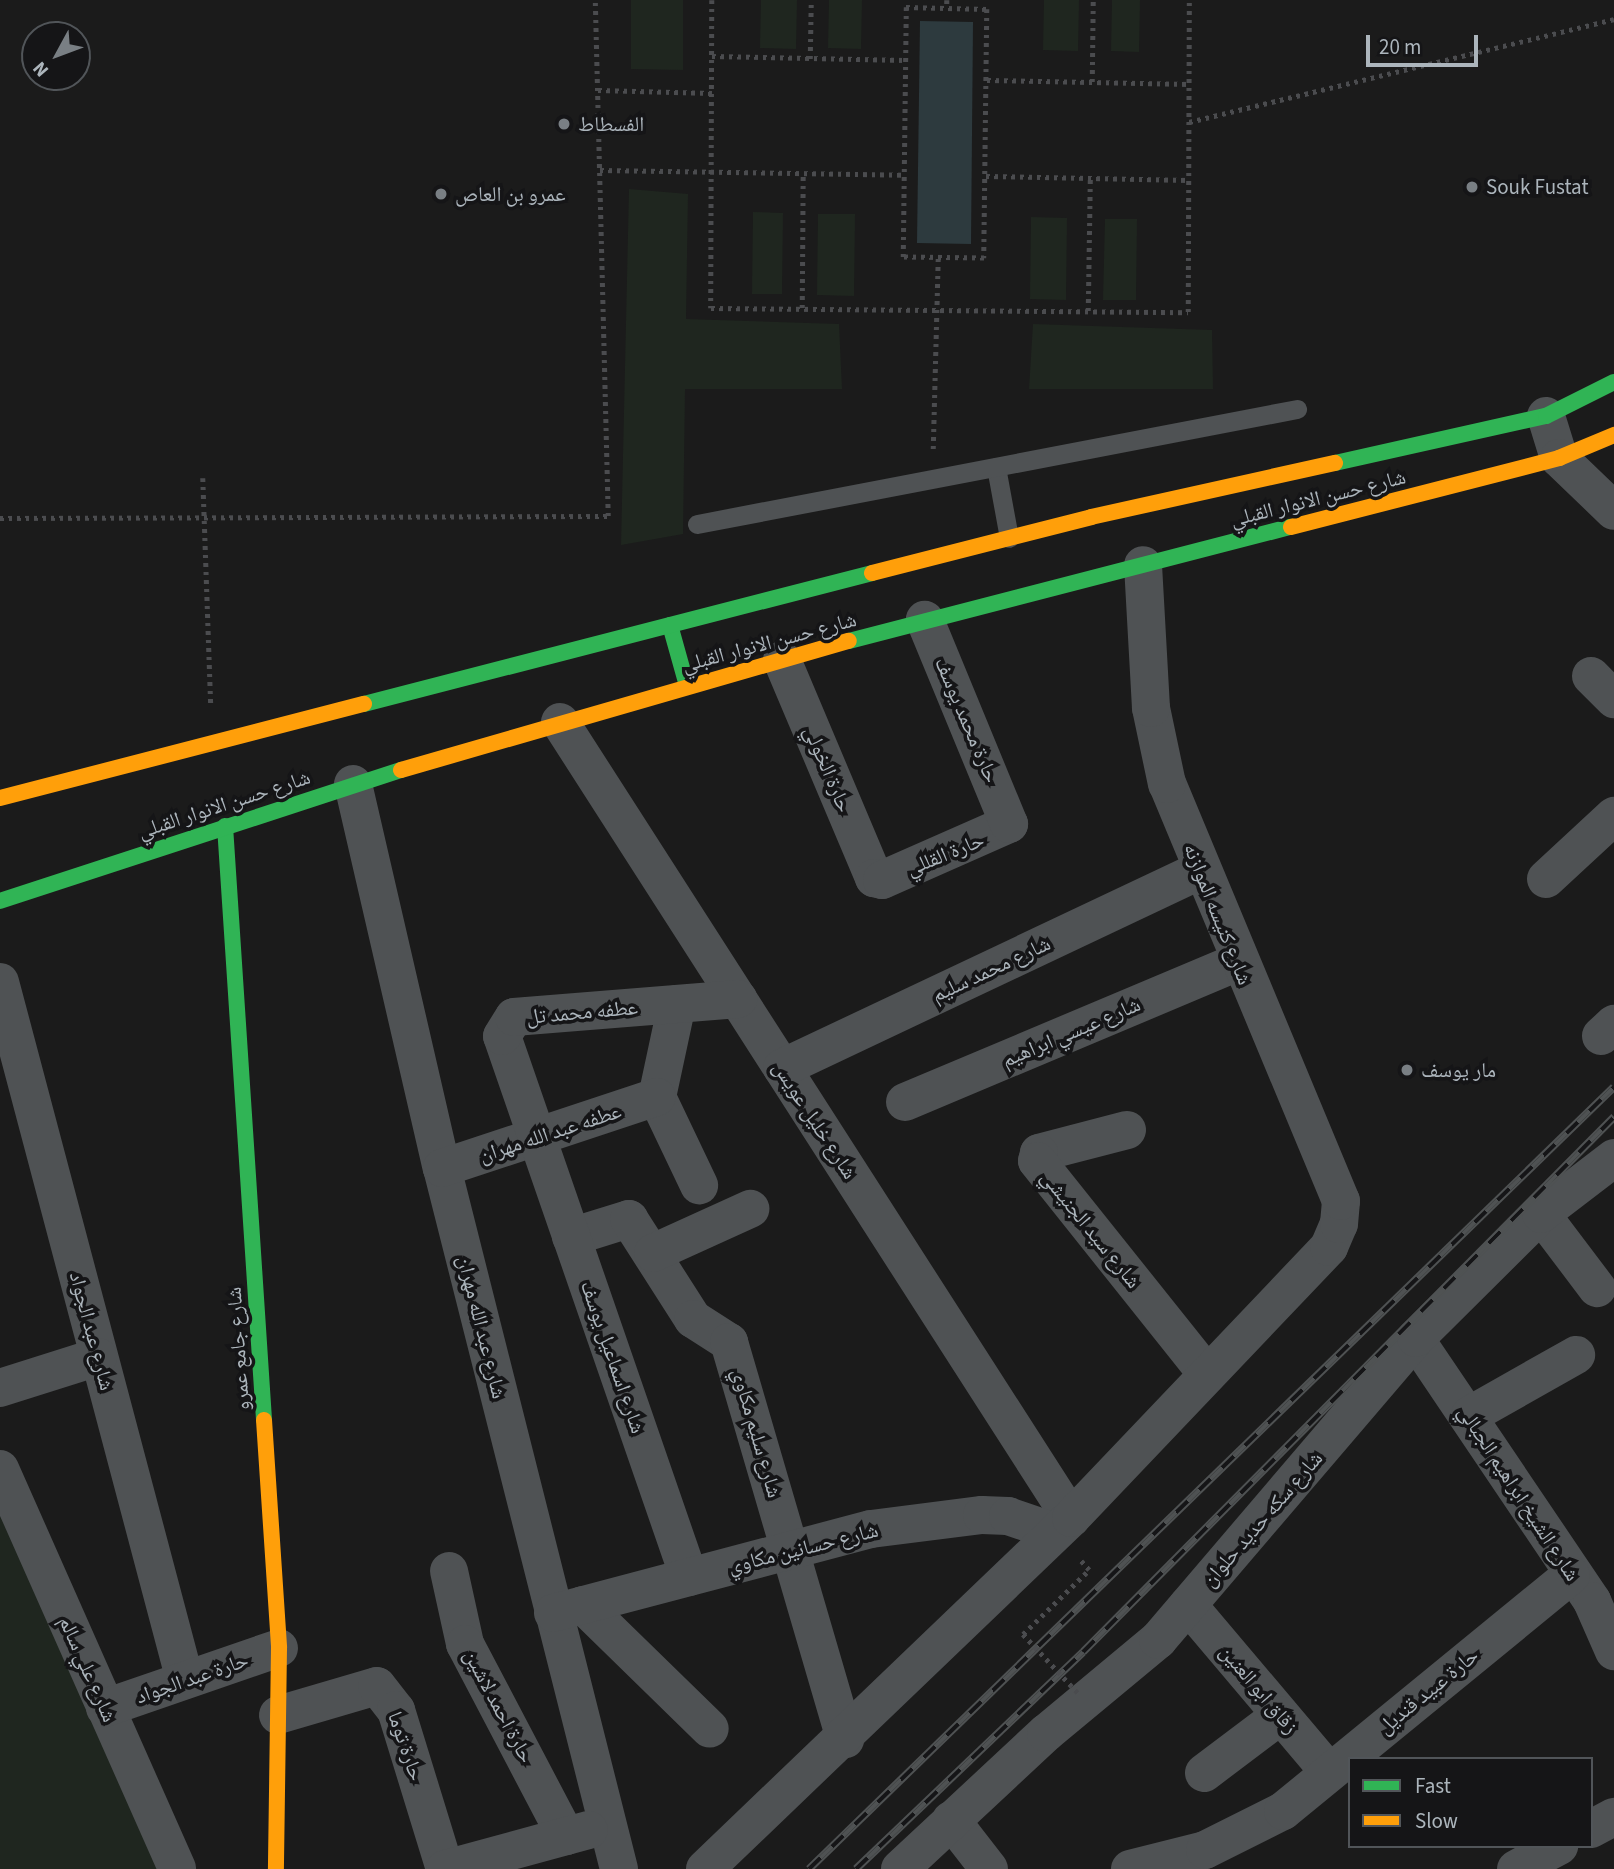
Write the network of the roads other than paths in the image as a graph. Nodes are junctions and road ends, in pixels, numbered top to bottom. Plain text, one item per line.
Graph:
1 (1614, 382) edge
2 (1297, 409) dead end
3 (1546, 416) junction
4 (1614, 435) edge
5 (1559, 458) junction
6 (996, 467) junction
7 (1606, 491) edge
8 (697, 524) dead end
9 (1009, 538) junction
10 (1143, 565) junction
11 (925, 620) junction
12 (670, 625) junction
13 (782, 660) junction
14 (687, 685) junction
15 (560, 722) junction
16 (353, 784) junction
17 (0, 798) edge
18 (1614, 816) edge
19 (1009, 819) joint
20 (225, 826) junction
21 (1199, 871) junction
22 (874, 878) joint
23 (1546, 879) dead end
24 (0, 901) edge
25 (1238, 962) junction
26 (0, 982) edge
27 (738, 999) junction
28 (677, 1004) junction
29 (782, 1068) junction
30 (657, 1097) junction
31 (905, 1102) dead end
32 (1127, 1130) dead end
33 (537, 1137) junction
34 (1614, 1158) edge
35 (442, 1168) junction
36 (699, 1185) dead end
37 (750, 1209) dead end
38 (1541, 1214) junction
39 (572, 1237) junction
40 (653, 1253) junction
41 (1597, 1288) dead end
42 (1416, 1340) junction
43 (1576, 1354) dead end
44 (98, 1357) junction
45 (1207, 1374) junction
46 (0, 1388) edge
47 (1470, 1415) junction
48 (0, 1469) edge
49 (1063, 1525) junction
50 (791, 1550) junction
51 (449, 1571) dead end
52 (689, 1577) junction
53 (1592, 1587) edge
54 (1188, 1605) junction
55 (568, 1609) junction
56 (279, 1648) junction
57 (1614, 1651) edge
58 (185, 1680) junction
59 (105, 1708) junction
60 (278, 1715) junction
61 (1281, 1715) junction
62 (710, 1729) dead end
63 (845, 1740) junction
64 (1350, 1757) edge
65 (1348, 1759) edge
66 (1329, 1772) junction
67 (1204, 1773) dead end
68 (1614, 1817) edge
69 (951, 1819) junction
70 (608, 1825) junction
71 (1593, 1828) edge
72 (566, 1836) junction
73 (1555, 1848) edge
74 (177, 1869) edge
75 (276, 1869) edge
76 (445, 1869) edge
77 (619, 1869) edge
78 (705, 1869) edge
79 (900, 1869) edge
80 (989, 1869) edge
81 (1130, 1869) edge
82 (1517, 1869) edge

1 - 3 main road, شارع حسن الانوار القبلي
2 - 6 lane
3 - 5 street
3 - 9 main road, شارع حسن الانوار القبلي
4 - 5 main road, شارع حسن الانوار القبلي
5 - 7 street
5 - 10 main road, شارع حسن الانوار القبلي
6 - 8 lane
6 - 9 lane
9 - 12 main road, شارع حسن الانوار القبلي
10 - 11 main road, شارع حسن الانوار القبلي
10 - 21 street, شارع كنيسه الموازنه
11 - 13 main road, شارع حسن الانوار القبلي
11 - 19 street, حارة محمد يوسف
12 - 14 main road
12 - 17 main road, شارع حسن الانوار القبلي
13 - 14 main road, شارع حسن الانوار القبلي
13 - 22 street, حارة الخولي
14 - 15 main road, شارع حسن الانوار القبلي
15 - 16 main road, شارع حسن الانوار القبلي
15 - 27 street, شارع خليل عويس
16 - 20 main road, شارع حسن الانوار القبلي
16 - 35 street, شارع عبد الله مهران
18 - 23 street
19 - 22 street, حارة القللي
20 - 24 main road, شارع حسن الانوار القبلي
20 - 56 main road, شارع جامع عمرو
21 - 25 street, شارع كنيسه الموازنه
21 - 29 street, شارع محمد سليم
25 - 31 street, شارع عيسي ابراهيم
25 - 45 street, شارع كنيسه الموازنه
26 - 44 street, شارع عبد الجواد
27 - 28 street, عطفه محمد تل
27 - 29 street, شارع خليل عويس
28 - 30 street
28 - 33 street, عطفه محمد تل
29 - 49 street, شارع خليل عويس
30 - 33 street, عطفه عبد الله مهران
30 - 36 street
32 - 45 street, شارع سيد الجنيشي
33 - 35 street, عطفه عبد الله مهران
33 - 39 street, شارع اسماعيل يوسف
34 - 38 street, شارع سكه حديد حلوان
35 - 55 street, شارع عبد الله مهران
37 - 40 street
38 - 41 street
38 - 42 street, شارع سكه حديد حلوان
39 - 40 street, شارع سليم مكاوي
39 - 52 street, شارع اسماعيل يوسف
40 - 50 street, شارع سليم مكاوي
42 - 47 street, شارع الشيخ ابراهيم الجبالي
42 - 54 street, شارع سكه حديد حلوان
43 - 47 street
44 - 46 street
44 - 58 street, شارع عبد الجواد
45 - 49 street
47 - 53 street, شارع الشيخ ابراهيم الجبالي
48 - 59 street, شارع علي سالم
49 - 50 street, شارع حسانين مكاوي
49 - 63 street
50 - 52 street, شارع حسانين مكاوي
50 - 63 street, شارع سليم مكاوي
51 - 72 street, حارة احمد لاشين
52 - 55 street, شارع حسانين مكاوي
53 - 57 street, شارع الشيخ ابراهيم الجبالي
53 - 64 street, حارة عبيد قنديل
54 - 61 street, زقاق ابو العنين
54 - 69 street, شارع سكه حديد حلوان
55 - 62 street
55 - 70 street, شارع عبد الله مهران
56 - 58 street, حارة عبد الجواد
56 - 60 main road, شارع جامع عمرو
58 - 59 street, حارة عبد الجواد
59 - 74 street, شارع علي سالم
60 - 75 main road, شارع جامع عمرو
60 - 76 street, حارة توما
61 - 66 street, زقاق ابو العنين
61 - 67 street
63 - 78 street
65 - 66 street, حارة عبيد قنديل
66 - 81 street, حارة عبيد قنديل
68 - 71 street
69 - 79 street, شارع سكه حديد حلوان
69 - 80 street
70 - 72 street
70 - 77 street, شارع عبد الله مهران
72 - 76 street
73 - 82 street

